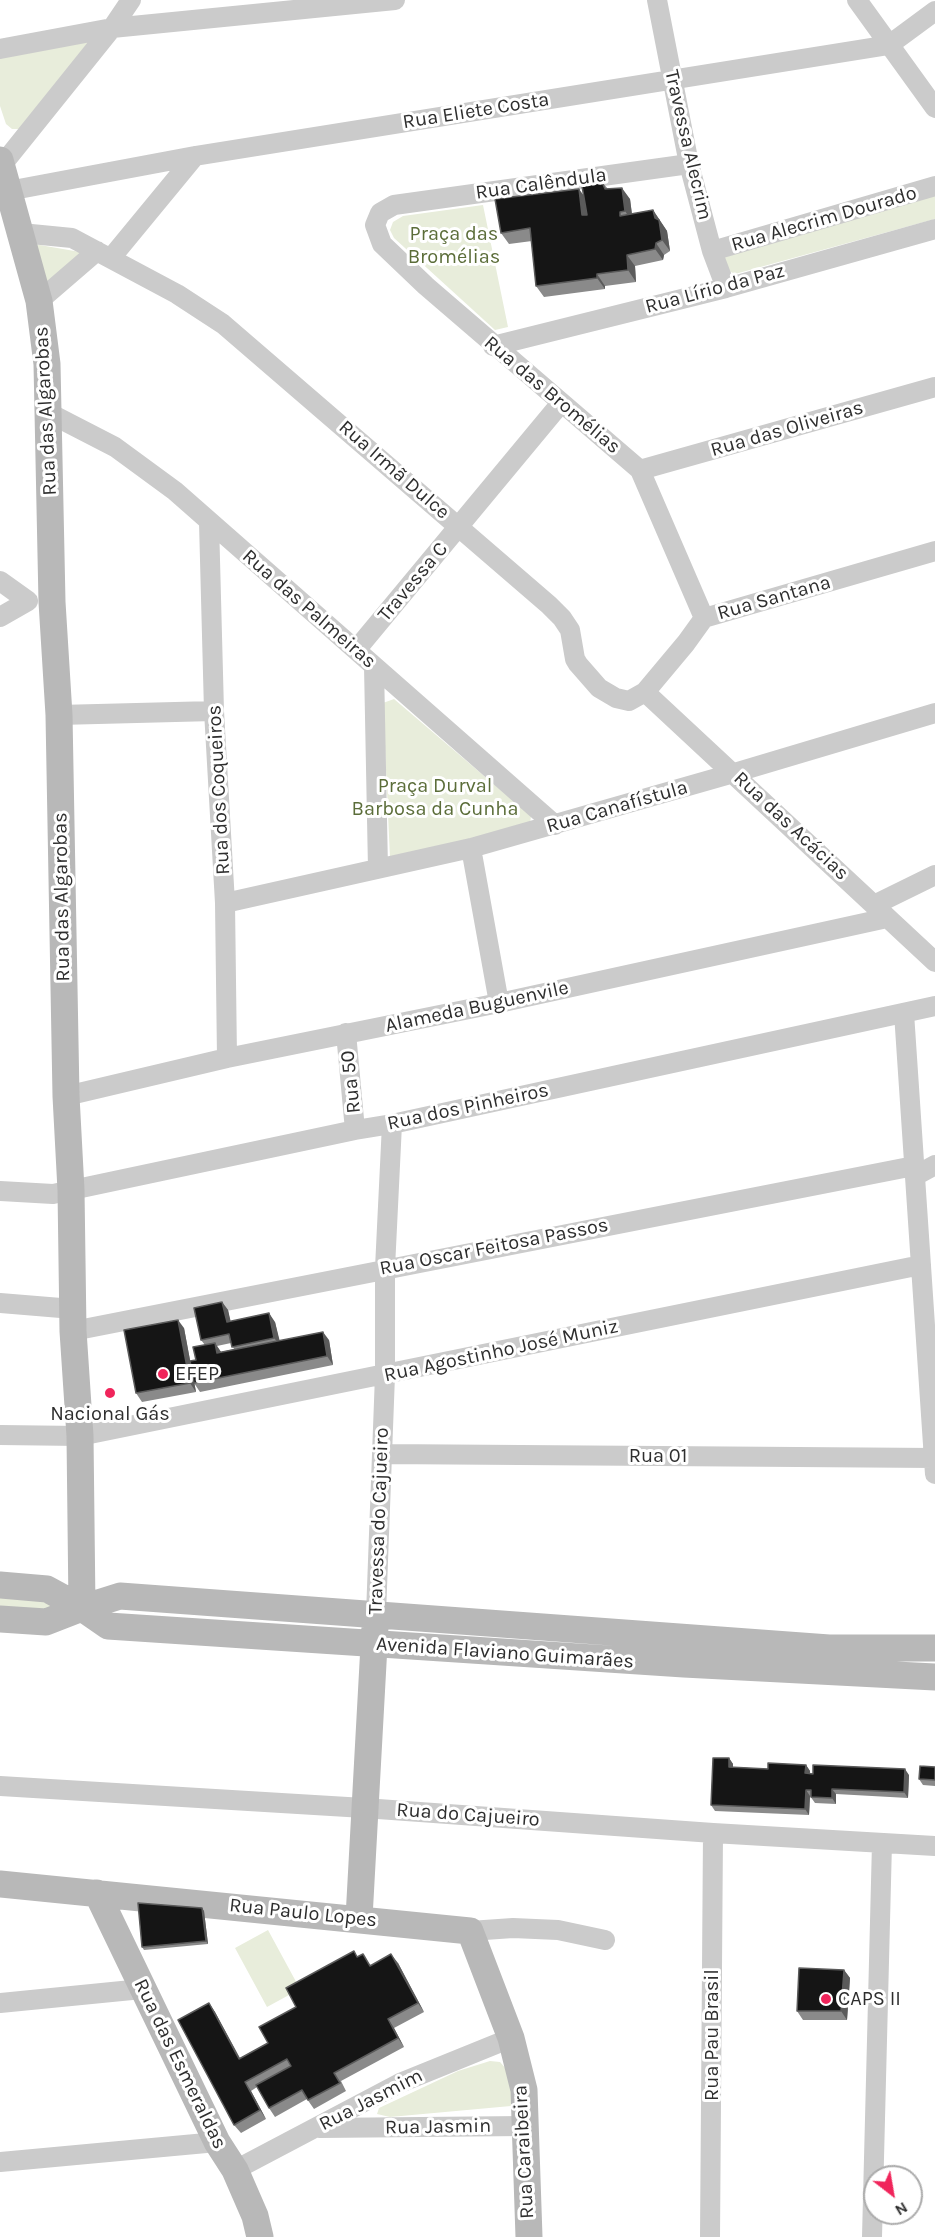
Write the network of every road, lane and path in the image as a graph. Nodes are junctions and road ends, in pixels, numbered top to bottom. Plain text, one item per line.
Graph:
1 (131, 0) edge
2 (395, 0) edge
3 (657, 0) edge
4 (856, 0) edge
5 (935, 11) edge
6 (112, 28) junction
7 (889, 45) junction
8 (0, 49) edge
9 (672, 79) junction
10 (935, 108) edge
11 (195, 156) junction
12 (689, 164) junction
13 (2, 179) edge
14 (935, 186) edge
15 (394, 205) joint
16 (935, 229) edge
17 (21, 233) junction
18 (712, 251) junction
19 (104, 254) junction
20 (726, 288) junction
21 (39, 301) junction
22 (493, 346) junction
23 (935, 387) edge
24 (561, 403) junction
25 (49, 413) junction
26 (640, 470) junction
27 (209, 522) junction
28 (460, 526) junction
29 (935, 551) edge
30 (0, 581) edge
31 (40, 602) junction
32 (0, 617) edge
33 (704, 618) junction
34 (356, 650) junction
35 (374, 666) junction
36 (645, 692) junction
37 (214, 711) junction
38 (935, 713) edge
39 (59, 715) junction
40 (734, 774) junction
41 (555, 825) junction
42 (471, 848) junction
43 (378, 869) junction
44 (935, 875) edge
45 (225, 903) junction
46 (881, 911) junction
47 (935, 962) edge
48 (499, 1003) junction
49 (935, 1005) edge
50 (904, 1013) junction
51 (346, 1034) junction
52 (227, 1058) junction
53 (66, 1096) junction
54 (392, 1124) junction
55 (356, 1130) junction
56 (935, 1166) edge
57 (914, 1171) junction
58 (71, 1190) junction
59 (0, 1191) edge
60 (921, 1265) junction
61 (385, 1268) junction
62 (0, 1304) edge
63 (73, 1320) junction
64 (930, 1327) edge
65 (385, 1375) junction
66 (0, 1435) edge
67 (80, 1436) junction
68 (382, 1454) junction
69 (934, 1454) edge
70 (0, 1585) edge
71 (82, 1608) junction
72 (376, 1614) junction
73 (0, 1619) edge
74 (374, 1644) junction
75 (935, 1648) edge
76 (935, 1677) edge
77 (0, 1786) edge
78 (364, 1808) junction
79 (713, 1833) junction
80 (882, 1843) junction
81 (935, 1846) edge
82 (0, 1884) edge
83 (97, 1893) junction
84 (359, 1918) junction
85 (470, 1931) junction
86 (605, 1940) dead end
87 (142, 1989) junction
88 (0, 2003) edge
89 (511, 2038) junction
90 (524, 2126) junction
91 (317, 2128) junction
92 (217, 2142) junction
93 (0, 2162) edge
94 (235, 2170) junction
95 (260, 2237) edge
96 (529, 2237) edge
97 (710, 2237) edge
98 (872, 2237) edge

1 - 6 street
2 - 6 street
3 - 9 street, Travessa Alecrim
4 - 7 street
5 - 7 street, Rua Eliete Costa
6 - 8 street
6 - 13 street
7 - 9 street, Rua Eliete Costa
7 - 10 street
9 - 11 street, Rua Eliete Costa
9 - 12 street, Travessa Alecrim
11 - 13 street, Rua Eliete Costa
11 - 19 street
12 - 15 street, Rua Calêndula
12 - 18 street, Travessa Alecrim
13 - 17 street, Rua das Algarobas
14 - 18 street, Rua Alecrim Dourado
15 - 22 street, Rua das Bromélias
16 - 20 street, Rua Lírio da Paz
17 - 19 street, Rua Irmã Dulce
17 - 21 street, Rua das Algarobas
18 - 20 street, Travessa Alecrim
19 - 21 street
19 - 28 street, Rua Irmã Dulce
20 - 22 street, Rua Lírio da Paz
21 - 25 street, Rua das Algarobas
22 - 24 street, Rua das Bromélias
23 - 26 street, Rua das Oliveiras
24 - 26 street, Rua das Bromélias
24 - 28 street, Travessa C
25 - 27 street, Rua das Palmeiras
25 - 31 street, Rua das Algarobas
26 - 33 street, Rua das Bromélias
27 - 34 street, Rua das Palmeiras
27 - 37 street, Rua dos Coqueiros
28 - 34 street, Travessa C
28 - 36 street, Rua Irmã Dulce
29 - 33 street, Rua Santana
30 - 31 street
31 - 32 street
31 - 39 street, Rua das Algarobas
33 - 36 street, Rua Santana
34 - 35 street, Rua das Palmeiras
35 - 41 street, Rua das Palmeiras
35 - 43 street
36 - 40 street, Rua das Acácias
37 - 39 street
37 - 45 street, Rua dos Coqueiros
38 - 40 street, Rua Canafístula
39 - 53 street, Rua das Algarobas
40 - 41 street, Rua Canafístula
40 - 46 street, Rua das Acácias
41 - 42 street, Rua Canafístula
42 - 43 street, Rua Canafístula
42 - 48 street
43 - 45 street, Rua Canafístula
44 - 46 street, Alameda Buguenvile
45 - 52 street, Rua dos Coqueiros
46 - 47 street, Rua das Acácias
46 - 48 street, Alameda Buguenvile
48 - 51 street, Alameda Buguenvile
49 - 50 street, Rua dos Pinheiros
50 - 54 street, Rua dos Pinheiros
50 - 57 street
51 - 52 street, Alameda Buguenvile
51 - 55 street, Rua 50
52 - 53 street, Alameda Buguenvile
53 - 58 street, Rua das Algarobas
54 - 55 street, Rua dos Pinheiros
54 - 61 street, Travessa do Cajueiro
55 - 58 street, Rua dos Pinheiros
56 - 57 street, Rua Oscar Feitosa Passos
57 - 60 street
57 - 61 street, Rua Oscar Feitosa Passos
58 - 59 street, Rua dos Pinheiros
58 - 63 street, Rua das Algarobas
60 - 64 street
60 - 65 street, Rua Agostinho José Muniz
61 - 63 street, Rua Oscar Feitosa Passos
61 - 65 street, Travessa do Cajueiro
62 - 63 street, Rua Oscar Feitosa Passos
63 - 67 street, Rua das Algarobas
64 - 69 street
65 - 67 street, Rua Agostinho José Muniz
65 - 68 street, Travessa do Cajueiro
66 - 67 street, Rua Agostinho José Muniz
67 - 71 street, Rua das Algarobas
68 - 69 street, Rua 01
68 - 72 street, Travessa do Cajueiro
70 - 71 street, Avenida Flaviano Guimarães
71 - 72 street, Avenida Flaviano Guimarães
71 - 73 street, Avenida Flaviano Guimarães
71 - 74 street, Avenida Flaviano Guimarães
72 - 74 street, Travessa do Cajueiro
72 - 75 street, Avenida Flaviano Guimarães
74 - 76 street, Avenida Flaviano Guimarães
74 - 78 street, Travessa do Cajueiro
77 - 78 street, Rua do Cajueiro
78 - 79 street, Rua do Cajueiro
78 - 84 street, Travessa do Cajueiro
79 - 80 street, Rua do Cajueiro
79 - 97 street, Rua Pau Brasil
80 - 81 street, Rua do Cajueiro
80 - 98 street
82 - 83 street, Rua Paulo Lopes
83 - 84 street, Rua Paulo Lopes
83 - 87 street, Rua das Esmeraldas
84 - 85 street, Rua Paulo Lopes
85 - 86 street, Rua Paulo Lopes
85 - 89 street, Rua Caraibeira
87 - 88 street
87 - 92 street, Rua das Esmeraldas
89 - 90 street, Rua Caraibeira
89 - 91 street, Rua Jasmim
90 - 91 street, Rua Jasmin
90 - 96 street, Rua Caraibeira
91 - 94 street, Rua Jasmim
92 - 93 street
92 - 94 street, Rua das Esmeraldas
94 - 95 street, Rua das Esmeraldas

